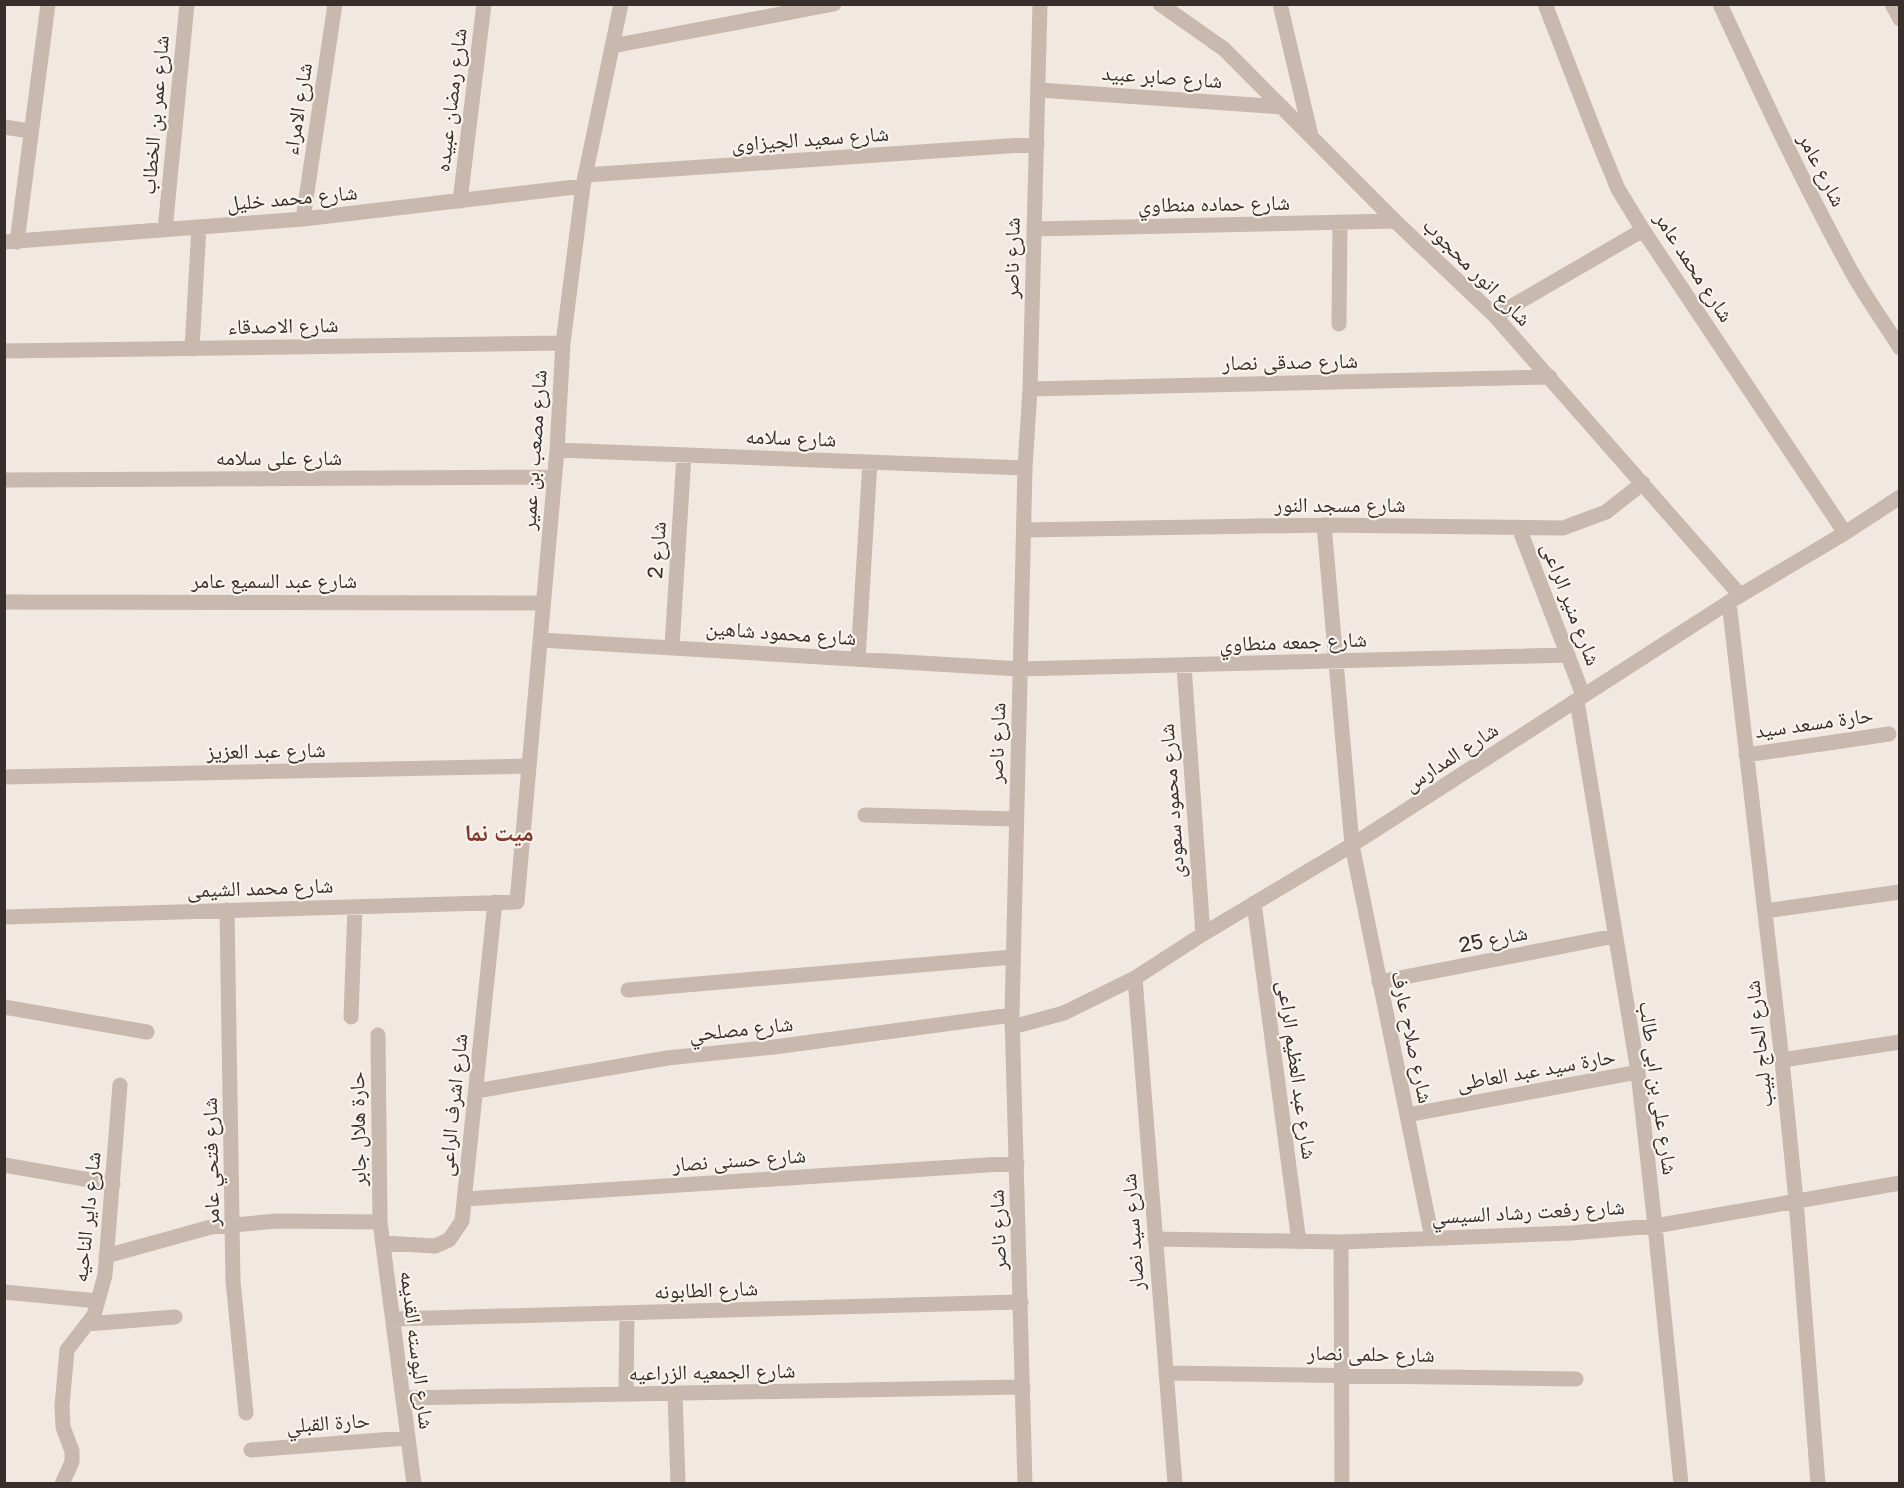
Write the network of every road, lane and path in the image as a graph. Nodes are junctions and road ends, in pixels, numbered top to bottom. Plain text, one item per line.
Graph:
1 (48, 4) edge
2 (187, 4) edge
3 (335, 4) edge
4 (484, 4) edge
5 (621, 4) edge
6 (834, 4) edge
7 (1040, 4) edge
8 (1160, 4) edge
9 (1281, 4) edge
10 (1545, 4) edge
11 (1720, 4) edge
12 (1892, 4) edge
13 (793, 9) edge
14 (1899, 20) edge
15 (612, 46) junction
16 (1039, 90) junction
17 (1282, 106) junction
18 (4, 127) edge
19 (30, 131) junction
20 (1311, 136) junction
21 (1037, 144) junction
22 (584, 181) junction
23 (460, 201) junction
24 (303, 219) junction
25 (1395, 221) junction
26 (1340, 222) junction
27 (199, 227) junction
28 (1034, 229) junction
29 (165, 230) junction
30 (1643, 230) junction
31 (11, 242) edge
32 (1496, 316) junction
33 (1339, 324) dead end
34 (563, 343) junction
35 (192, 348) junction
36 (1899, 348) edge
37 (4, 351) edge
38 (1550, 377) junction
39 (1030, 389) junction
40 (557, 450) junction
41 (684, 455) junction
42 (870, 462) junction
43 (1025, 468) junction
44 (554, 477) junction
45 (4, 480) edge
46 (1643, 483) junction
47 (1899, 497) edge
48 (1324, 525) junction
49 (1520, 528) junction
50 (1024, 530) junction
51 (1845, 533) junction
52 (1734, 598) junction
53 (4, 602) edge
54 (543, 603) junction
55 (540, 640) junction
56 (672, 647) junction
57 (1568, 655) junction
58 (858, 659) junction
59 (1336, 662) junction
60 (1184, 666) junction
61 (1020, 669) junction
62 (1580, 698) junction
63 (1889, 734) dead end
64 (1746, 755) junction
65 (529, 766) junction
66 (4, 777) edge
67 (865, 815) dead end
68 (1015, 819) junction
69 (1352, 845) junction
70 (1899, 892) edge
71 (495, 902) junction
72 (517, 902) joint
73 (1254, 903) junction
74 (355, 907) junction
75 (227, 910) junction
76 (1765, 911) junction
77 (4, 917) edge
78 (1203, 934) junction
79 (1615, 936) junction
80 (1013, 957) junction
81 (1135, 978) junction
82 (1379, 982) junction
83 (628, 990) dead end
84 (4, 1007) edge
85 (351, 1017) dead end
86 (1012, 1021) junction
87 (147, 1032) dead end
88 (378, 1035) dead end
89 (1899, 1042) edge
90 (1782, 1060) junction
91 (1638, 1072) junction
92 (120, 1085) dead end
93 (476, 1091) junction
94 (1407, 1115) junction
95 (1017, 1163) junction
96 (4, 1165) edge
97 (1899, 1183) edge
98 (112, 1184) junction
99 (465, 1198) junction
100 (1796, 1200) junction
101 (380, 1222) junction
102 (233, 1225) junction
103 (1655, 1226) junction
104 (1432, 1238) junction
105 (1155, 1239) junction
106 (1299, 1242) junction
107 (1341, 1242) junction
108 (383, 1243) junction
109 (106, 1256) junction
110 (4, 1292) edge
111 (98, 1301) junction
112 (1021, 1302) junction
113 (627, 1313) junction
114 (175, 1317) dead end
115 (393, 1319) junction
116 (87, 1324) junction
117 (1166, 1373) junction
118 (1341, 1375) junction
119 (1576, 1379) dead end
120 (1023, 1387) junction
121 (626, 1394) junction
122 (675, 1394) junction
123 (403, 1398) junction
124 (246, 1413) dead end
125 (407, 1438) junction
126 (251, 1450) dead end
127 (62, 1484) edge
128 (414, 1484) edge
129 (678, 1484) edge
130 (1025, 1484) edge
131 (1175, 1484) edge
132 (1342, 1484) edge
133 (1681, 1484) edge
134 (1818, 1484) edge

1 - 19 street
2 - 29 street, شارع عمر بن الخطاب
3 - 24 street, شارع الامراء
4 - 23 street, شارع رمضان عبيده
5 - 15 street, شارع مصعب بن عمير
6 - 13 street
7 - 16 street, شارع ناصر
8 - 17 street, شارع انور محجوب
9 - 20 street
10 - 30 street, شارع محمد عامر
11 - 36 street, شارع عامر
12 - 14 street
13 - 15 street
15 - 22 street, شارع مصعب بن عمير
16 - 17 street, شارع صابر عبيد
16 - 21 street, شارع ناصر
17 - 20 street, شارع انور محجوب
18 - 19 street
19 - 31 street
20 - 25 street, شارع انور محجوب
21 - 22 street, شارع سعيد الجيزاوى
21 - 28 street, شارع ناصر
22 - 23 street, شارع محمد خليل
22 - 34 street, شارع مصعب بن عمير
23 - 24 street, شارع محمد خليل
24 - 27 street, شارع محمد خليل
25 - 26 street, شارع حماده منطاوي
25 - 32 street, شارع انور محجوب
26 - 28 street, شارع حماده منطاوي
26 - 33 street
27 - 29 street, شارع محمد خليل
27 - 35 street
28 - 39 street, شارع ناصر
29 - 31 street, شارع محمد خليل
30 - 32 street
30 - 51 street, شارع محمد عامر
32 - 38 street, شارع انور محجوب
34 - 35 street, شارع الاصدقاء
34 - 40 street, شارع مصعب بن عمير
35 - 37 street, شارع الاصدقاء
38 - 39 street, شارع صدقى نصار
38 - 46 street, شارع انور محجوب
39 - 43 street, شارع ناصر
40 - 41 street, شارع سلامه
40 - 44 street, شارع مصعب بن عمير
41 - 42 street, شارع سلامه
41 - 56 street, شارع 2
42 - 43 street, شارع سلامه
42 - 58 street
43 - 50 street, شارع ناصر
44 - 45 street, شارع على سلامه
44 - 54 street, شارع مصعب بن عمير
46 - 49 street, شارع مسجد النور
46 - 52 street, شارع انور محجوب
47 - 51 street, شارع المدارس
48 - 49 street, شارع مسجد النور
48 - 50 street, شارع مسجد النور
48 - 59 street, شارع صلاح عارف
49 - 57 street, شارع منير الراعى
50 - 61 street, شارع ناصر
51 - 52 street, شارع المدارس
52 - 62 street, شارع المدارس
52 - 64 street, شارع الحاج لبيب
53 - 54 street, شارع عبد السميع عامر
54 - 55 street, شارع مصعب بن عمير
55 - 56 street, شارع محمود شاهين
55 - 65 street, شارع مصعب بن عمير
56 - 58 street, شارع محمود شاهين
57 - 59 street, شارع جمعه منطاوي
57 - 62 street, شارع منير الراعى
58 - 61 street, شارع محمود شاهين
59 - 60 street, شارع جمعه منطاوي
59 - 69 street, شارع صلاح عارف
60 - 61 street, شارع جمعه منطاوي
60 - 78 street, شارع محمود سعودى
61 - 68 street, شارع ناصر
62 - 69 street, شارع المدارس
62 - 79 street, شارع على بن ابى طالب
63 - 64 street, حارة مسعد سيد
64 - 76 street, شارع الحاج لبيب
65 - 66 street, شارع عبد العزيز
65 - 72 street, شارع مصعب بن عمير
67 - 68 street
68 - 80 street, شارع ناصر
69 - 73 street, شارع المدارس
69 - 82 street, شارع صلاح عارف
70 - 76 street
71 - 72 street, شارع محمد الشيمى
71 - 74 street, شارع محمد الشيمى
71 - 93 street, شارع اشرف الراعى
73 - 78 street, شارع المدارس
73 - 106 street, شارع عبد العظيم الراعى
74 - 75 street, شارع محمد الشيمى
74 - 85 street
75 - 77 street, شارع محمد الشيمى
75 - 102 street, شارع فتحي عامر
76 - 90 street, شارع الحاج لبيب
78 - 81 street, شارع المدارس
79 - 82 street, شارع 25
79 - 91 street, شارع على بن ابى طالب
80 - 83 street
80 - 86 street, شارع ناصر
81 - 86 street, شارع المدارس
81 - 105 street, شارع سيد نصار
82 - 94 street, شارع صلاح عارف
84 - 87 street
86 - 93 street, شارع مصلحي
86 - 95 street, شارع ناصر
88 - 101 street, حارة هلال جابر
89 - 90 street
90 - 100 street, شارع الحاج لبيب
91 - 94 street, حارة سيد عبد العاطى
91 - 103 street, شارع على بن ابى طالب
92 - 98 street, شارع داير الناحيه
93 - 99 street, شارع اشرف الراعى
94 - 104 street, شارع صلاح عارف
95 - 99 street, شارع حسنى نصار
95 - 112 street, شارع ناصر
96 - 98 street
97 - 100 street, شارع رفعت رشاد السيسي
98 - 109 street, شارع داير الناحيه
99 - 108 street, شارع اشرف الراعى
100 - 103 street, شارع رفعت رشاد السيسي
100 - 134 street, شارع الحاج لبيب
101 - 102 street
101 - 108 street, شارع البوسته القديمه
102 - 109 street
102 - 124 street, شارع فتحي عامر
103 - 104 street, شارع رفعت رشاد السيسي
103 - 133 street, شارع على بن ابى طالب
104 - 107 street, شارع رفعت رشاد السيسي
105 - 106 street, شارع رفعت رشاد السيسي
105 - 117 street, شارع سيد نصار
106 - 107 street, شارع رفعت رشاد السيسي
107 - 118 street
108 - 115 street, شارع البوسته القديمه
109 - 111 street, شارع داير الناحيه
110 - 111 street
111 - 116 street, شارع داير الناحيه
112 - 113 street, شارع الطابونه
112 - 120 street, شارع ناصر
113 - 115 street, شارع الطابونه
113 - 121 street
114 - 116 street
115 - 123 street, شارع البوسته القديمه
116 - 127 street, شارع داير الناحيه
117 - 118 street, شارع حلمى نصار
117 - 131 street, شارع سيد نصار
118 - 119 street, شارع حلمى نصار
118 - 132 street
120 - 122 street, شارع الجمعيه الزراعيه
120 - 130 street, شارع ناصر
121 - 122 street, شارع الجمعيه الزراعيه
121 - 123 street, شارع الجمعيه الزراعيه
122 - 129 street
123 - 125 street, شارع البوسته القديمه
125 - 126 street, حارة القبلي
125 - 128 street, شارع البوسته القديمه

